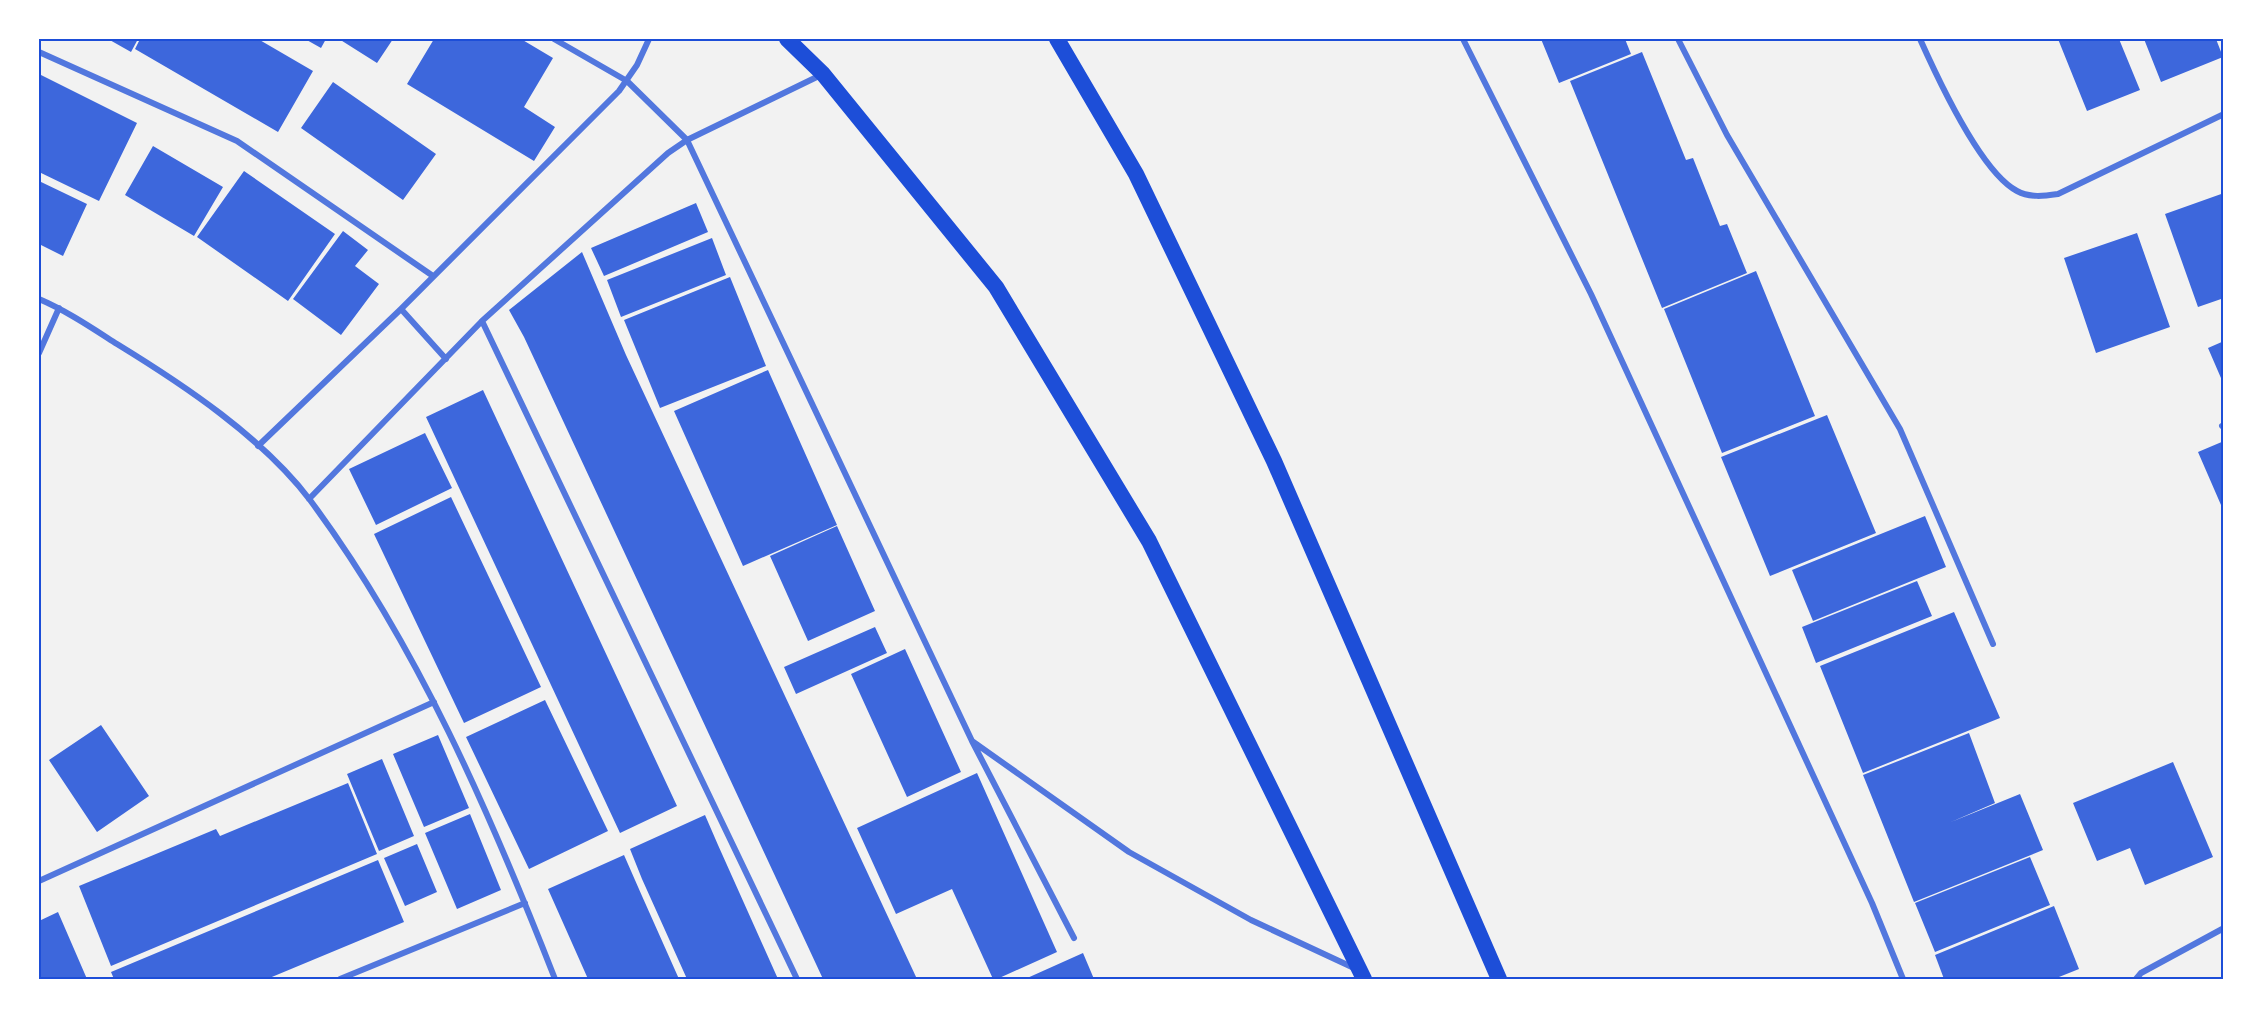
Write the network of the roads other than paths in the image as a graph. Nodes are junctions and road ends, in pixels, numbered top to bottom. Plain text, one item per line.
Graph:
1 (554, 39) edge
2 (649, 39) edge
3 (787, 39) edge
4 (1057, 39) edge
5 (1463, 39) edge
6 (1678, 39) edge
7 (1920, 39) edge
8 (39, 52) edge
9 (823, 74) junction
10 (627, 81) junction
11 (2224, 114) edge
12 (687, 140) junction
13 (433, 276) junction
14 (39, 298) edge
15 (60, 308) junction
16 (401, 309) junction
17 (482, 321) junction
18 (39, 353) edge
19 (446, 359) junction
20 (258, 446) junction
21 (309, 499) junction
22 (1993, 644) dead end
23 (434, 702) junction
24 (972, 741) junction
25 (39, 880) edge
26 (525, 903) junction
27 (2224, 928) edge
28 (1074, 938) dead end
29 (1362, 975) edge
30 (340, 979) edge
31 (555, 979) edge
32 (797, 979) edge
33 (1499, 979) edge
34 (1903, 979) edge
35 (2136, 979) edge

1 - 10 street
2 - 10 street
3 - 9 highway
4 - 33 highway
5 - 34 street
6 - 22 street
7 - 11 street
8 - 13 street
9 - 12 street
9 - 29 highway
10 - 12 street
10 - 13 street
12 - 17 street
12 - 24 street
13 - 16 street
14 - 15 street
15 - 18 street
15 - 20 street
16 - 19 street
16 - 20 street
17 - 19 street
17 - 32 street
19 - 21 street
20 - 21 street
21 - 23 street
23 - 25 street
23 - 26 street
24 - 28 street
24 - 29 street
26 - 30 street
26 - 31 street
27 - 35 street

